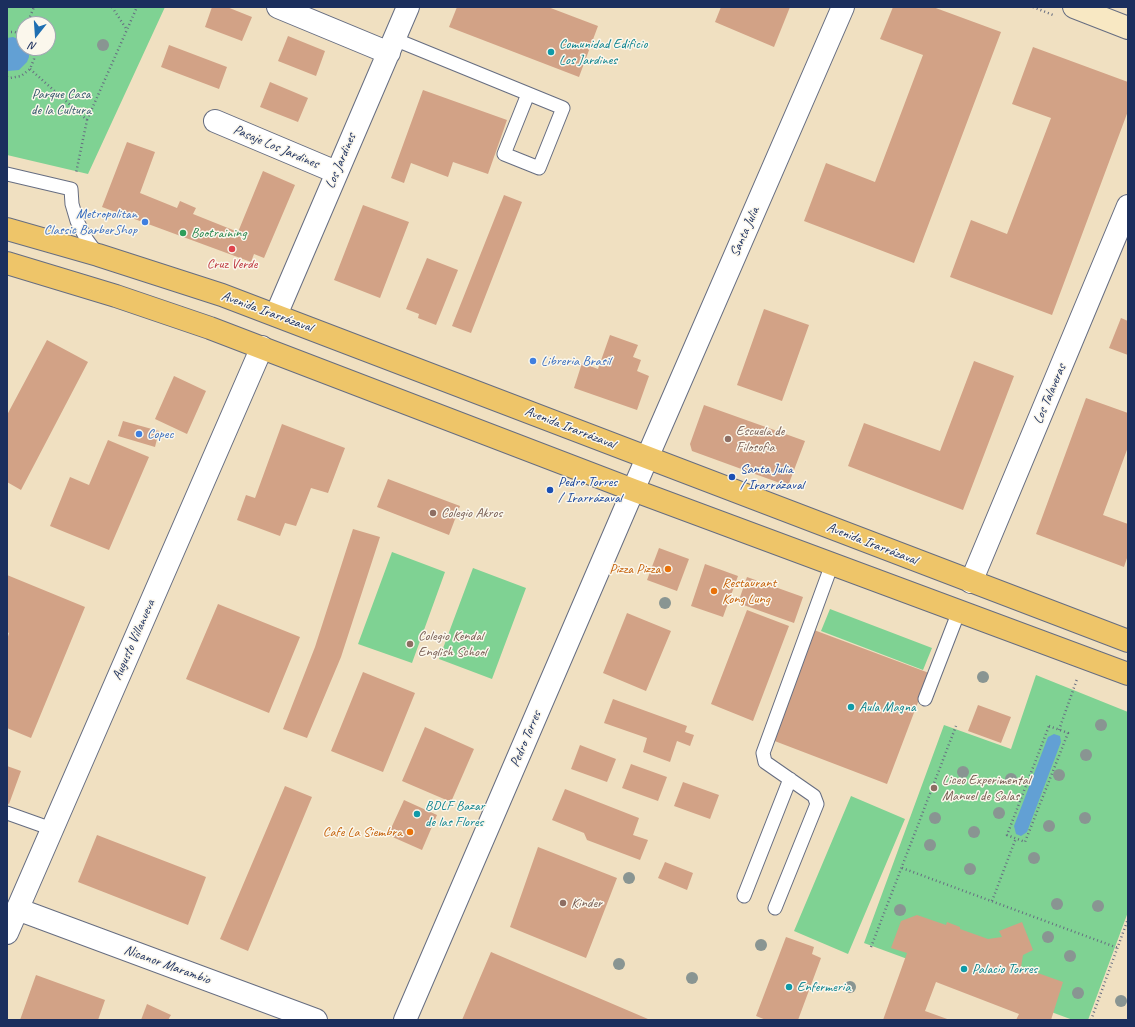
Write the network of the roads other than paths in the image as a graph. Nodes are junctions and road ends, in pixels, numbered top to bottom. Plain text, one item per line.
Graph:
1 (278, 7) edge
2 (408, 7) edge
3 (843, 7) edge
4 (1074, 7) edge
5 (1128, 28) edge
6 (391, 46) junction
7 (528, 94) junction
8 (215, 121) dead end
9 (336, 172) junction
10 (7, 174) edge
11 (1128, 206) edge
12 (8, 230) edge
13 (98, 255) junction
14 (7, 263) edge
15 (276, 315) junction
16 (262, 347) junction
17 (647, 458) junction
18 (633, 490) junction
19 (832, 564) junction
20 (971, 582) junction
21 (959, 611) junction
22 (1128, 641) edge
23 (1128, 674) edge
24 (925, 699) dead end
25 (790, 779) junction
26 (7, 813) edge
27 (52, 829) junction
28 (744, 896) dead end
29 (775, 908) dead end
30 (17, 909) junction
31 (7, 933) edge
32 (316, 1020) edge
33 (405, 1020) edge

1 - 6 street
2 - 6 street, Los Jardines
3 - 17 street, Santa Julia
4 - 5 main road
6 - 7 lane
6 - 9 street, Los Jardines
7 - 7 lane
8 - 9 street, Pasaje Los Jardines
9 - 15 street, Los Jardines
10 - 13 lane
11 - 20 street, Los Talaveras
12 - 13 main road, Avenida Irarrázaval
13 - 15 main road, Avenida Irarrázaval
14 - 16 main road
15 - 17 main road, Avenida Irarrázaval
16 - 18 main road
16 - 27 street, Augusto Villanueva
17 - 18 street, Pedro Torres
17 - 20 main road, Avenida Irarrázaval
18 - 19 main road
18 - 33 street, Pedro Torres
19 - 21 main road
19 - 25 lane
20 - 22 main road, Avenida Irarrázaval
21 - 23 main road
21 - 24 lane
25 - 28 lane
25 - 29 lane
26 - 27 lane
27 - 30 street, Augusto Villanueva
30 - 31 street, Augusto Villanueva
30 - 32 street, Nicanor Marambio

